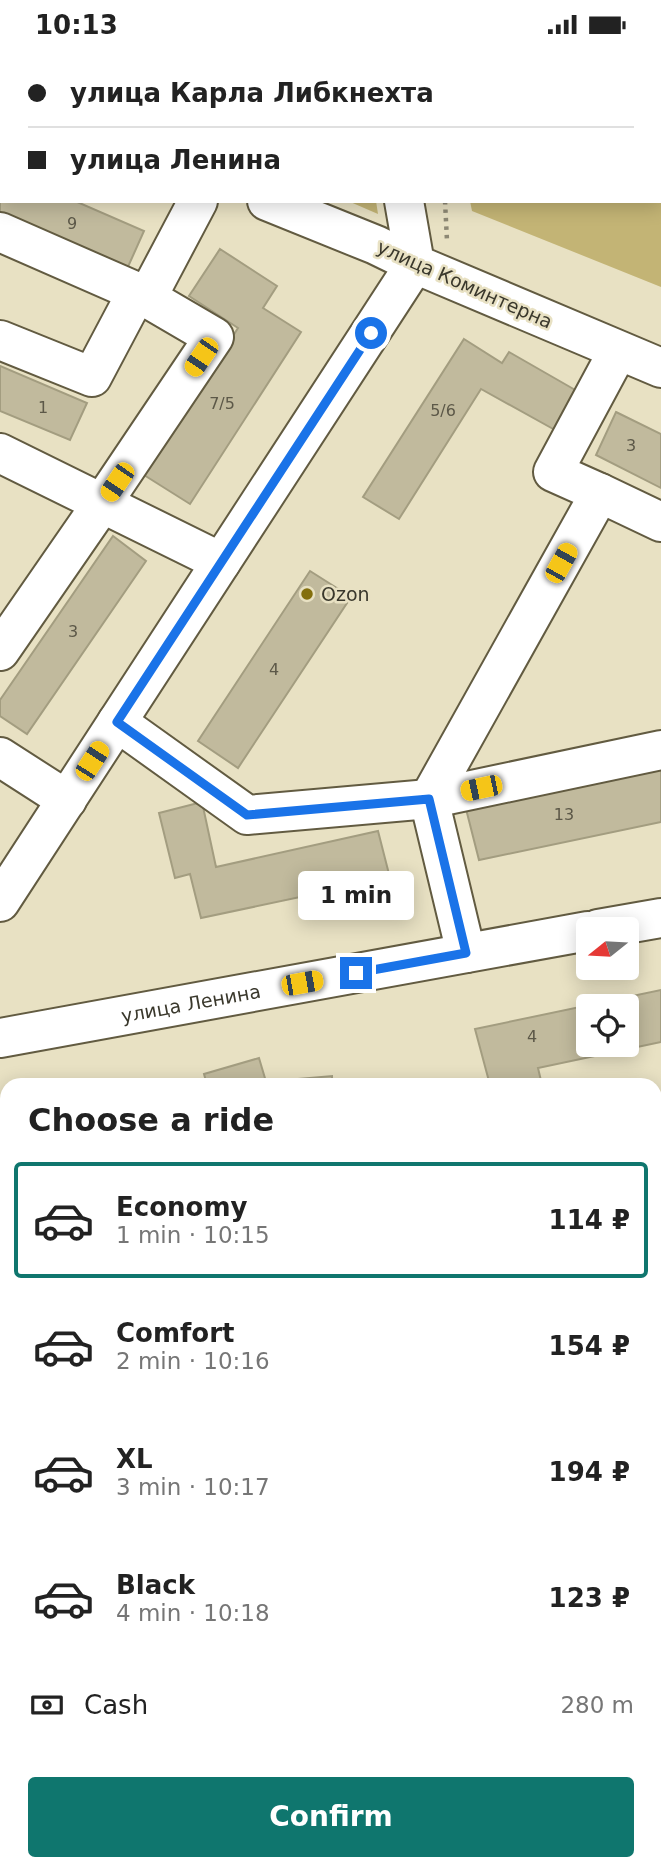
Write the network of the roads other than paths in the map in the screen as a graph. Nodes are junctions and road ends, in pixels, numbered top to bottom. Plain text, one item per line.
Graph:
1 (197, 203) edge
2 (272, 203) edge
3 (404, 203) edge
4 (0, 232) edge
5 (415, 264) junction
6 (136, 292) junction
7 (0, 340) edge
8 (618, 351) junction
9 (661, 369) edge
10 (0, 453) edge
11 (600, 493) junction
12 (103, 502) junction
13 (661, 522) edge
14 (221, 562) junction
15 (0, 651) edge
16 (117, 722) junction
17 (661, 750) edge
18 (0, 757) edge
19 (429, 799) junction
20 (67, 800) junction
21 (0, 902) edge
22 (661, 918) edge
23 (639, 922) edge
24 (576, 933) edge
25 (466, 953) junction
26 (0, 1038) edge

1 - 6 street
2 - 5 street, улица Коминтерна
3 - 5 street
4 - 6 street
5 - 8 street, улица Коминтерна
5 - 14 street
6 - 7 street
6 - 12 street
8 - 9 street, улица Коминтерна
8 - 11 street
10 - 12 street
11 - 13 street
11 - 19 street
12 - 14 street
12 - 15 street
14 - 16 street
16 - 19 street
16 - 20 street
17 - 19 street
18 - 20 street
19 - 25 street
20 - 21 street
22 - 23 street
24 - 25 street, улица Ленина
25 - 26 street, улица Ленина

